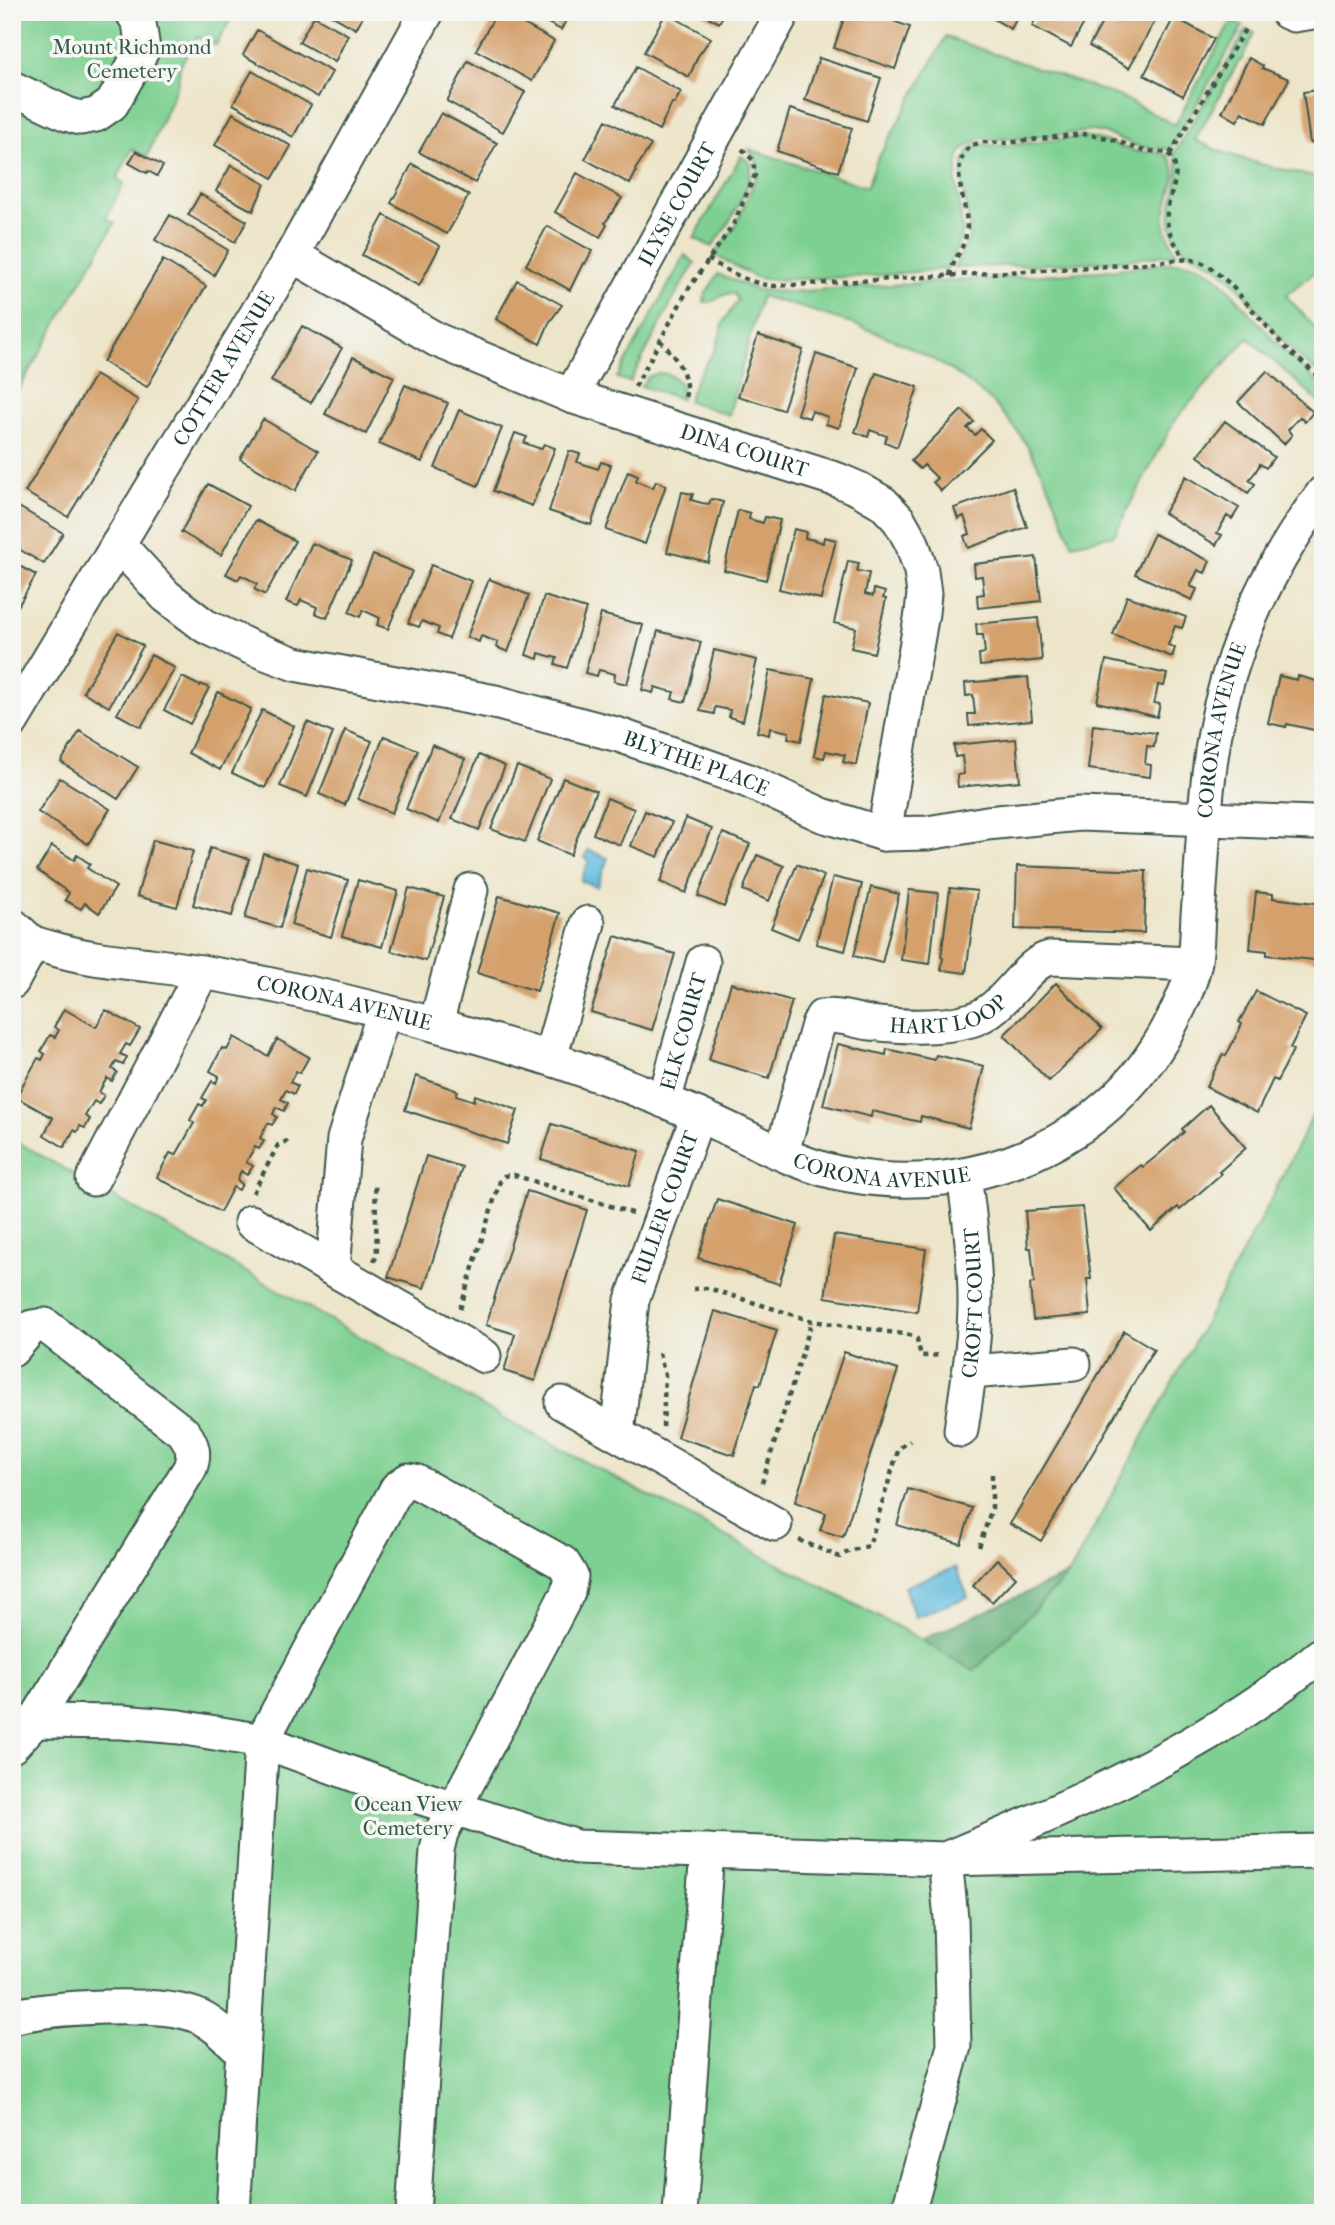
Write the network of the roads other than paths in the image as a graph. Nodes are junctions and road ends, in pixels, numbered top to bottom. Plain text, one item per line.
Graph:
1 (132, 12) edge
2 (427, 12) edge
3 (783, 12) edge
4 (1287, 12) edge
5 (1314, 12) edge
6 (12, 88) edge
7 (292, 255) junction
8 (571, 396) junction
9 (1323, 493) edge
10 (118, 544) junction
11 (12, 721) edge
12 (1205, 818) junction
13 (1313, 823) dead end
14 (884, 834) junction
15 (471, 890) dead end
16 (588, 923) dead end
17 (23, 934) edge
18 (703, 962) dead end
19 (1195, 964) junction
20 (202, 972) junction
21 (12, 982) edge
22 (384, 1012) junction
23 (436, 1024) junction
24 (550, 1058) junction
25 (664, 1101) junction
26 (698, 1115) junction
27 (782, 1152) junction
28 (964, 1176) junction
29 (93, 1179) dead end
30 (251, 1211) road end
31 (333, 1269) junction
32 (12, 1350) edge
33 (484, 1356) dead end
34 (960, 1363) junction
35 (1074, 1364) dead end
36 (562, 1403) dead end
37 (961, 1430) dead end
38 (617, 1434) junction
39 (786, 1531) road end
40 (1323, 1653) edge
41 (35, 1721) junction
42 (262, 1741) junction
43 (12, 1746) edge
44 (454, 1808) junction
45 (707, 1851) junction
46 (1323, 1851) edge
47 (945, 1858) junction
48 (12, 2017) edge
49 (242, 2051) junction
50 (233, 2213) edge
51 (413, 2213) edge
52 (680, 2213) edge
53 (908, 2213) edge

1 - 6 street
2 - 7 street, COTTER AVENUE
3 - 8 street, ILYSE COURT
4 - 5 street
7 - 8 street, DINA COURT
7 - 10 street, COTTER AVENUE
8 - 14 street, DINA COURT
9 - 12 street, CORONA AVENUE
10 - 11 street, COTTER AVENUE
10 - 14 street, BLYTHE PLACE
12 - 13 street, BLYTHE PLACE
12 - 14 street, BLYTHE PLACE
12 - 19 street, CORONA AVENUE
15 - 23 street
16 - 24 street
17 - 20 street, CORONA AVENUE
17 - 21 street
18 - 25 street, ELK COURT
19 - 27 street, HART LOOP
19 - 28 street, CORONA AVENUE
20 - 22 street, CORONA AVENUE
20 - 29 street
22 - 23 street, CORONA AVENUE
22 - 31 street
23 - 24 street, CORONA AVENUE
24 - 25 street, CORONA AVENUE
25 - 26 street, CORONA AVENUE
26 - 27 street, CORONA AVENUE
26 - 38 street, FULLER COURT
27 - 28 street, CORONA AVENUE
28 - 34 street, CROFT COURT
30 - 31 street
31 - 33 street
32 - 41 street
34 - 35 street
34 - 37 street, CROFT COURT
36 - 38 street
38 - 39 street
40 - 47 street
41 - 42 street
41 - 43 street
42 - 44 street
42 - 44 street
42 - 49 street
44 - 45 street
44 - 51 street
45 - 47 street
45 - 52 street
46 - 47 street
47 - 53 street
48 - 49 street
49 - 50 street

